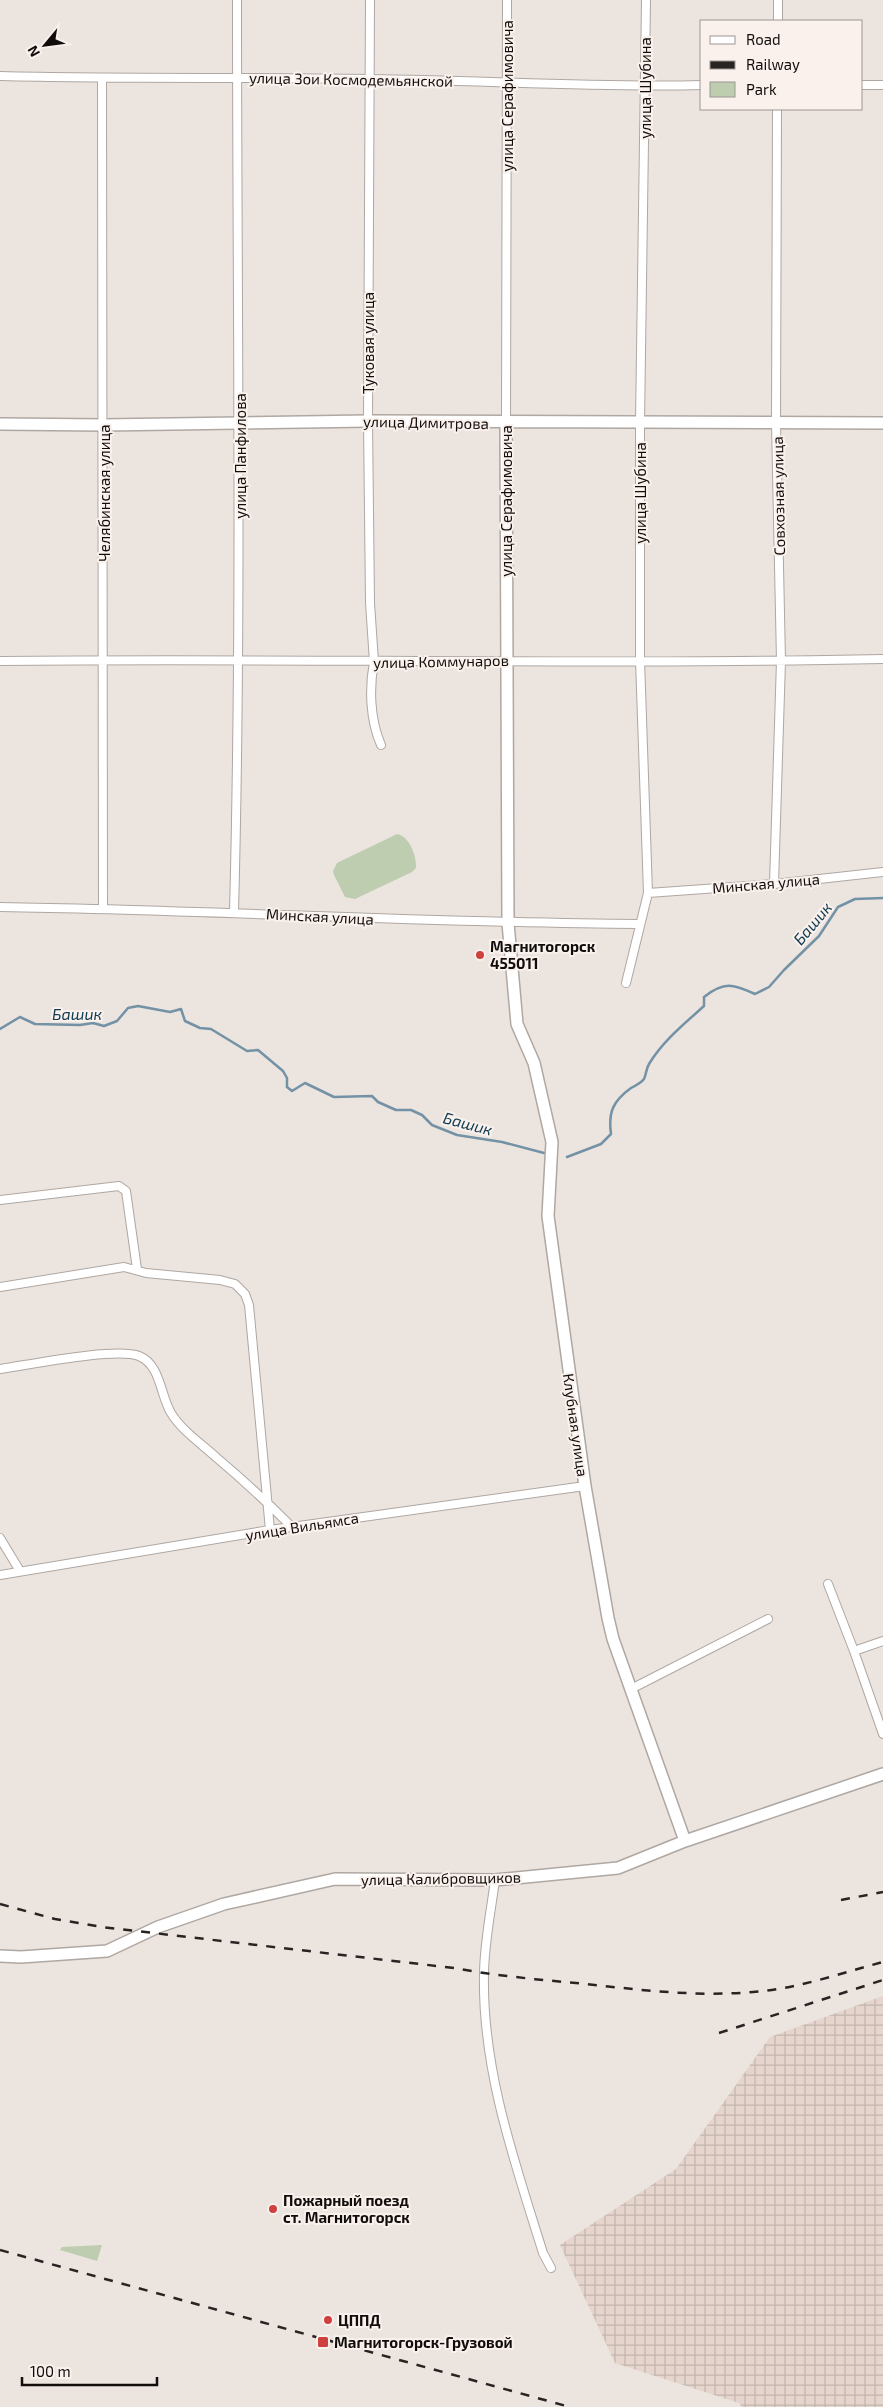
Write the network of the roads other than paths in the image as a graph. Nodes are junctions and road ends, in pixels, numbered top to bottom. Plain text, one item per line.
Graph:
1 (237, 0) edge
2 (370, 0) edge
3 (507, 0) edge
4 (646, 0) edge
5 (778, 0) edge
6 (778, 20) edge
7 (0, 76) edge
8 (237, 78) junction
9 (102, 79) junction
10 (370, 79) junction
11 (507, 82) junction
12 (700, 85) edge
13 (863, 85) edge
14 (883, 86) edge
15 (646, 87) junction
16 (777, 110) edge
17 (368, 421) junction
18 (506, 423) junction
19 (640, 423) junction
20 (776, 423) junction
21 (883, 423) edge
22 (0, 424) edge
23 (240, 424) junction
24 (104, 425) junction
25 (239, 659) junction
26 (883, 659) edge
27 (104, 660) junction
28 (505, 660) junction
29 (640, 660) junction
30 (0, 661) edge
31 (781, 661) junction
32 (374, 662) junction
33 (381, 745) dead end
34 (883, 872) edge
35 (774, 884) junction
36 (648, 892) junction
37 (0, 907) edge
38 (103, 908) junction
39 (234, 912) junction
40 (508, 924) junction
41 (640, 924) junction
42 (626, 983) dead end
43 (514, 1002) joint
44 (0, 1200) edge
45 (136, 1270) junction
46 (0, 1287) edge
47 (0, 1369) edge
48 (585, 1486) junction
49 (266, 1500) junction
50 (292, 1527) junction
51 (270, 1530) junction
52 (0, 1538) edge
53 (20, 1571) junction
54 (0, 1576) edge
55 (828, 1584) dead end
56 (768, 1619) dead end
57 (883, 1641) edge
58 (854, 1651) junction
59 (631, 1689) junction
60 (883, 1734) edge
61 (883, 1774) edge
62 (685, 1841) junction
63 (495, 1880) junction
64 (0, 1956) edge
65 (551, 2268) dead end

1 - 8 street, улица Панфилова
2 - 10 street, Туковая улица
3 - 11 street, улица Серафимовича
4 - 15 street, улица Шубина
5 - 6 street
7 - 9 street, улица Зои Космодемьянской
8 - 9 street, улица Зои Космодемьянской
8 - 10 street, улица Зои Космодемьянской
8 - 23 street, улица Панфилова
9 - 24 street, Челябинская улица
10 - 11 street, улица Зои Космодемьянской
10 - 17 street, Туковая улица
11 - 15 street, улица Зои Космодемьянской
11 - 18 street, улица Серафимовича
12 - 15 street, улица Зои Космодемьянской
13 - 14 street
15 - 19 street, улица Шубина
16 - 20 street, Совхозная улица
17 - 18 street, улица Димитрова
17 - 23 street, улица Димитрова
17 - 32 street, Туковая улица
18 - 19 street, улица Димитрова
18 - 28 street, улица Серафимовича
19 - 20 street, улица Димитрова
19 - 29 street, улица Шубина
20 - 21 street, улица Димитрова
20 - 31 street, Совхозная улица
22 - 24 street, улица Димитрова
23 - 24 street, улица Димитрова
23 - 25 street, улица Панфилова
24 - 27 street, Челябинская улица
25 - 27 street, улица Коммунаров
25 - 32 street, улица Коммунаров
25 - 39 street, улица Панфилова
26 - 31 street, улица Коммунаров
27 - 30 street, улица Коммунаров
27 - 38 street, Челябинская улица
28 - 29 street, улица Коммунаров
28 - 32 street, улица Коммунаров
28 - 40 street, улица Серафимовича
29 - 31 street, улица Коммунаров
29 - 36 street, улица Шубина
31 - 35 street, Совхозная улица
32 - 33 street, Туковая улица
34 - 35 street, Минская улица
35 - 36 street, Минская улица
36 - 41 street, улица Шубина
37 - 38 street, Минская улица
38 - 39 street, Минская улица
39 - 40 street, Минская улица
40 - 41 street, Минская улица
40 - 43 street, улица Серафимовича
41 - 42 street, улица Шубина
43 - 48 street, Клубная улица
44 - 45 street
45 - 46 street
45 - 49 street
47 - 49 street
48 - 50 street, улица Вильямса
48 - 59 street, Клубная улица
49 - 50 street
49 - 51 street
50 - 51 street, улица Вильямса
51 - 53 street, улица Вильямса
52 - 53 street
53 - 54 street, улица Вильямса
55 - 58 street
56 - 59 street
57 - 58 street
58 - 60 street
59 - 62 street, Клубная улица
61 - 62 street, улица Калибровщиков
62 - 63 street, улица Калибровщиков
63 - 64 street, улица Калибровщиков
63 - 65 street

